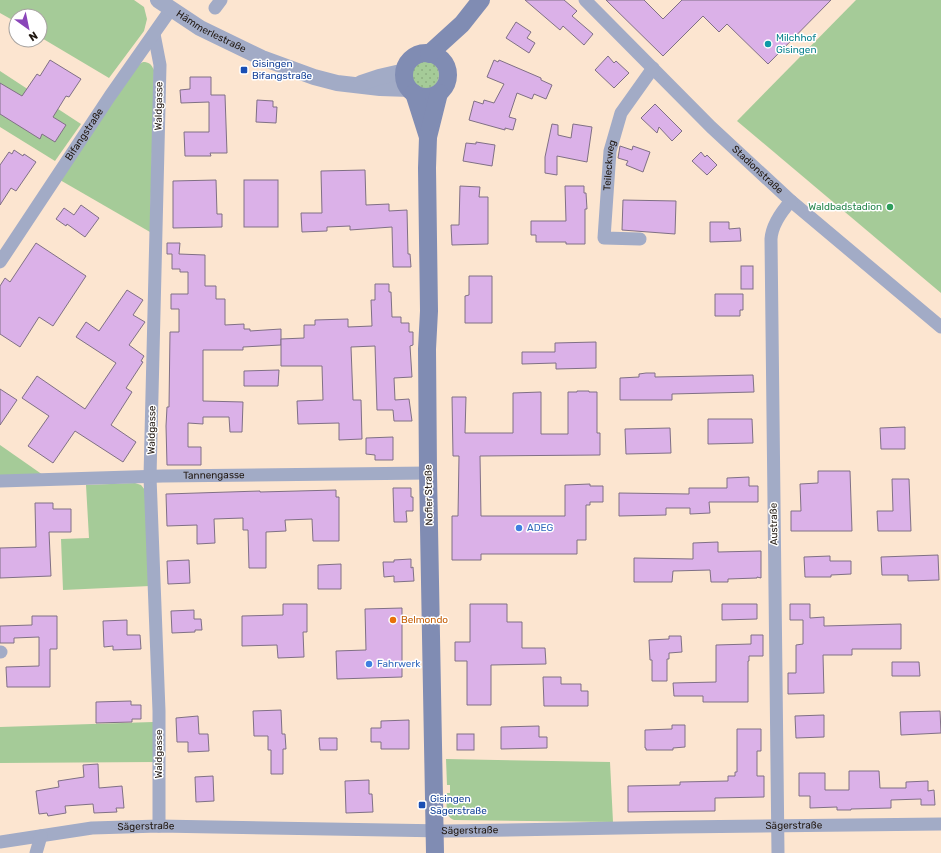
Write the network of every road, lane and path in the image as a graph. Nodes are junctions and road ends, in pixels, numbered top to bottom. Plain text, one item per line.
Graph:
1 (481, 0) edge
2 (586, 0) edge
3 (165, 4) edge
4 (462, 24) junction
5 (154, 34) junction
6 (429, 54) junction
7 (445, 64) junction
8 (653, 68) junction
9 (405, 71) junction
10 (357, 84) junction
11 (412, 91) junction
12 (439, 93) junction
13 (428, 137) junction
14 (791, 202) junction
15 (640, 239) dead end
16 (0, 262) edge
17 (941, 326) edge
18 (428, 473) junction
19 (150, 477) junction
20 (0, 481) edge
21 (941, 824) edge
22 (159, 826) junction
23 (778, 826) junction
24 (435, 831) junction
25 (41, 836) junction
26 (0, 842) edge
27 (36, 853) edge
28 (434, 853) edge
29 (778, 853) edge

1 - 4 main road, Nofler Straße
2 - 8 street, Stadionstraße
3 - 5 street, Bifangstraße
3 - 10 street, Hämmerlestraße
4 - 6 main road, Nofler Straße
4 - 7 main road, Nofler Straße
5 - 16 street, Bifangstraße
5 - 19 street, Waldgasse
6 - 7 main road
6 - 9 main road, Nofler Straße
7 - 12 main road, Nofler Straße
8 - 14 street, Stadionstraße
8 - 15 street, Teileckweg
9 - 10 street, Hämmerlestraße
9 - 11 main road, Nofler Straße
10 - 11 street, Hämmerlestraße
11 - 12 main road
11 - 13 main road, Nofler Straße
12 - 13 main road, Nofler Straße
13 - 18 main road, Nofler Straße
14 - 17 street, Stadionstraße
14 - 23 street, Austraße
18 - 19 street, Tannengasse
18 - 24 main road, Nofler Straße
19 - 20 street, Tannengasse
19 - 22 street, Waldgasse
21 - 23 street, Sägerstraße
22 - 24 street, Sägerstraße
22 - 25 street, Sägerstraße
23 - 24 street, Sägerstraße
23 - 29 street, Austraße
24 - 28 main road, Nofler Straße
25 - 26 street, Sägerstraße
25 - 27 street

